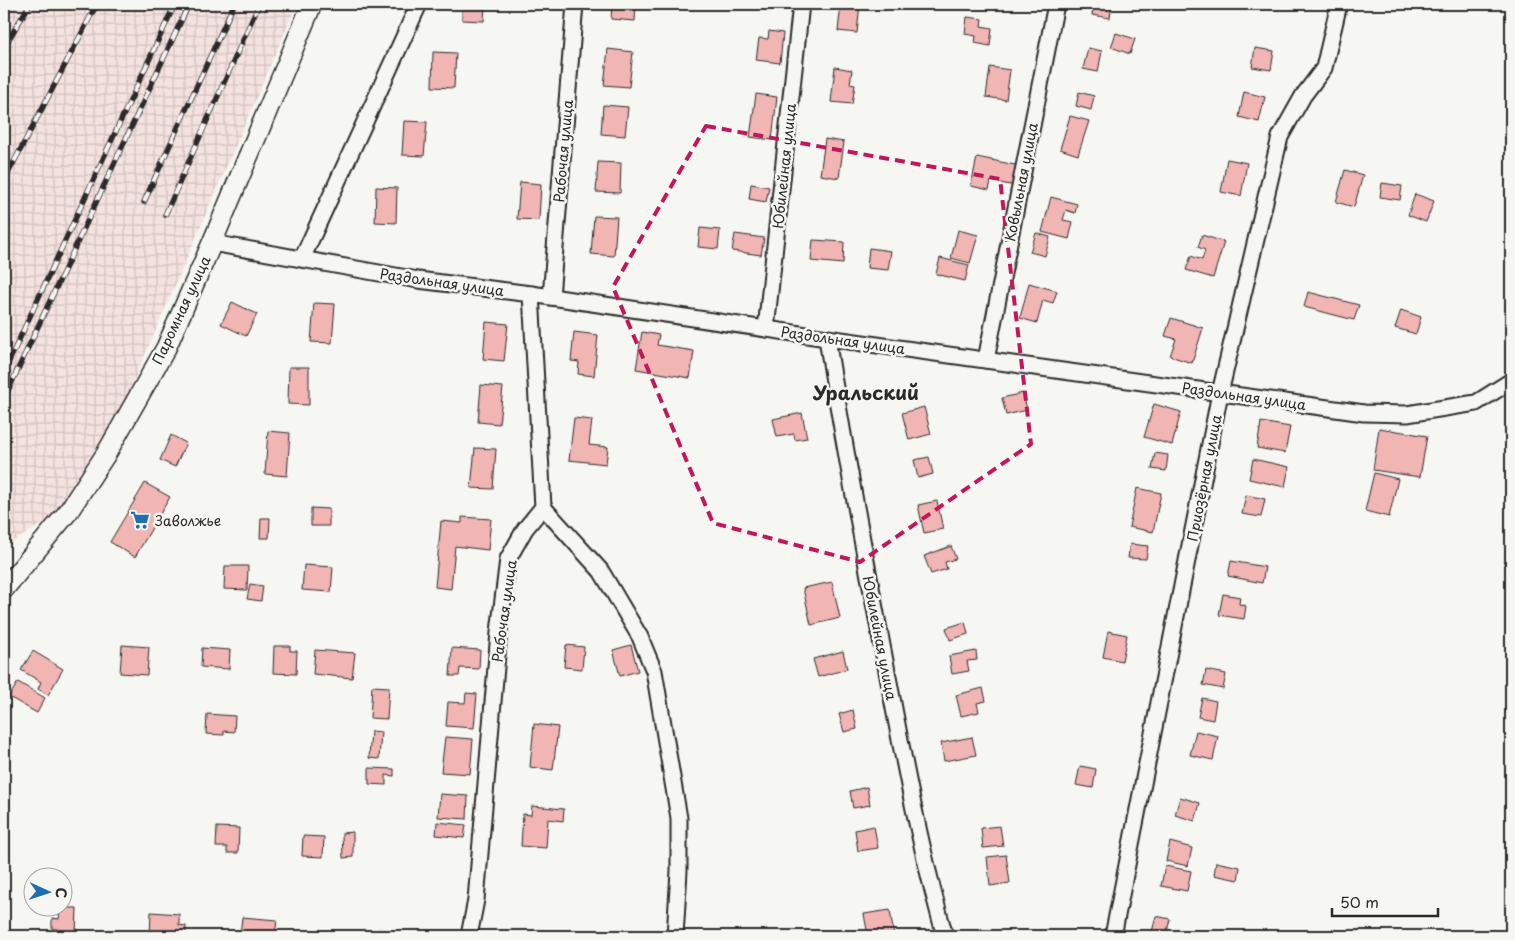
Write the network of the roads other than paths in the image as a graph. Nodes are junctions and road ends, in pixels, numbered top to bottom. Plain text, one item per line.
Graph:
1 (312, 4) edge
2 (419, 4) edge
3 (575, 4) edge
4 (801, 4) edge
5 (1056, 4) edge
6 (1339, 4) edge
7 (212, 243) junction
8 (302, 259) junction
9 (531, 294) junction
10 (551, 297) junction
11 (766, 329) junction
12 (827, 338) junction
13 (986, 360) junction
14 (1511, 381) edge
15 (1220, 393) junction
16 (543, 507) junction
17 (4, 589) edge
18 (469, 936) edge
19 (675, 936) edge
20 (945, 936) edge
21 (1112, 936) edge

1 - 7 street, Паромная улица
2 - 8 street
3 - 10 street, Рабочая улица
4 - 11 street, Юбилейная улица
5 - 13 street, Ковыльная улица
6 - 15 street, Приозёрная улица
7 - 8 street, Раздольная улица
7 - 17 street, Паромная улица
8 - 9 street, Раздольная улица
9 - 10 street, Раздольная улица
9 - 16 street
10 - 11 street, Раздольная улица
11 - 12 street, Раздольная улица
12 - 13 street, Раздольная улица
12 - 20 street, Юбилейная улица
13 - 15 street, Раздольная улица
14 - 15 street, Раздольная улица
15 - 21 street, Приозёрная улица
16 - 18 street, Рабочая улица
16 - 19 street

